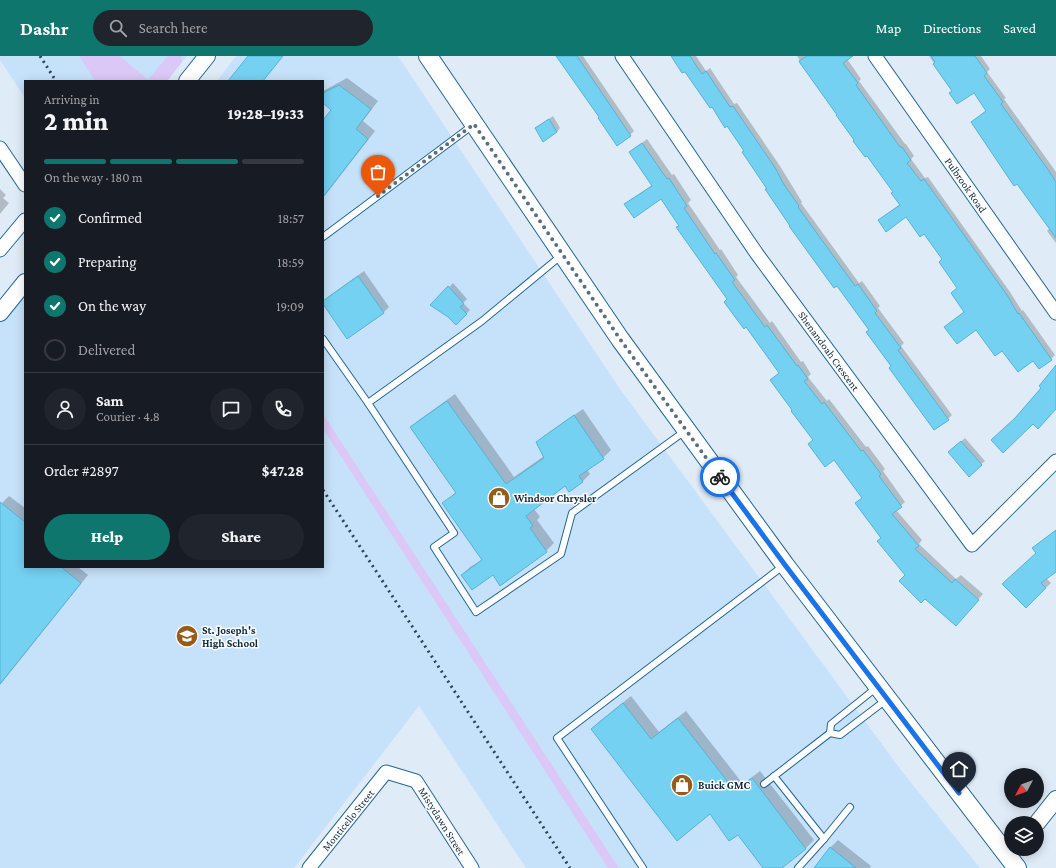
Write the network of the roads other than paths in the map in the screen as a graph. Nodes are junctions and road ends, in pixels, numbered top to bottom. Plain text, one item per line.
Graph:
1 (428, 56) edge
2 (622, 56) edge
3 (875, 56) edge
4 (205, 57) edge
5 (188, 80) edge
6 (474, 124) junction
7 (0, 148) edge
8 (24, 184) edge
9 (24, 221) edge
10 (324, 236) edge
11 (0, 250) edge
12 (563, 255) junction
13 (24, 283) edge
14 (0, 313) edge
15 (1056, 313) edge
16 (324, 340) edge
17 (368, 404) junction
18 (686, 430) junction
19 (1056, 461) edge
20 (785, 565) junction
21 (882, 692) junction
22 (830, 733) junction
23 (386, 772) joint
24 (774, 776) junction
25 (764, 784) dead end
26 (1056, 799) edge
27 (850, 807) dead end
28 (1043, 816) edge
29 (824, 839) junction
30 (1012, 859) edge
31 (309, 868) edge
32 (472, 868) edge
33 (643, 868) edge
34 (798, 868) edge

1 - 6 main road
2 - 19 street, Shenandoah Crescent
3 - 15 street, Pulbrook Road
4 - 5 street
6 - 10 lane
6 - 12 main road
7 - 8 street
9 - 11 street
12 - 17 lane
12 - 18 main road
13 - 14 street
16 - 17 lane
17 - 18 lane
18 - 20 main road
20 - 21 main road
20 - 33 lane
21 - 22 lane
21 - 22 lane
21 - 30 main road
22 - 24 lane
23 - 31 street, Monticello Street
23 - 32 street, Mistydawn Street
24 - 25 lane
24 - 29 lane
26 - 28 street
27 - 29 lane
29 - 34 lane

